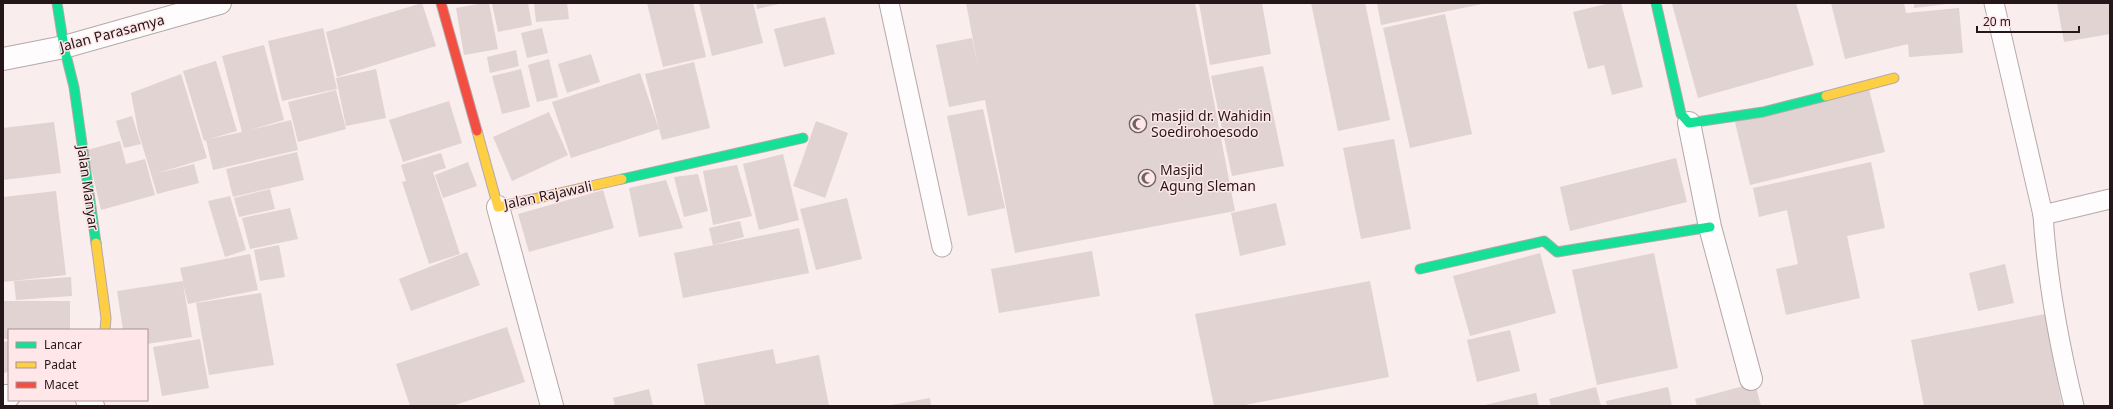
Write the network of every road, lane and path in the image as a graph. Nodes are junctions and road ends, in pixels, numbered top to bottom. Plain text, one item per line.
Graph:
1 (57, 3) edge
2 (220, 3) edge
3 (441, 3) edge
4 (889, 3) edge
5 (1656, 3) edge
6 (1994, 3) edge
7 (64, 46) junction
8 (3, 59) edge
9 (1894, 78) dead end
10 (1689, 123) junction
11 (803, 138) dead end
12 (2110, 199) edge
13 (498, 207) junction
14 (2043, 215) junction
15 (1710, 227) junction
16 (942, 247) dead end
17 (1420, 269) dead end
18 (105, 329) edge
19 (1751, 379) dead end
20 (552, 406) edge
21 (2074, 406) edge

1 - 7 street, Jalan Manyar
2 - 7 street, Jalan Parasamya
3 - 13 street, Jalan Rajawali
4 - 16 lane
5 - 10 street
6 - 14 lane
7 - 8 street, Jalan Parasamya
7 - 18 street, Jalan Manyar
9 - 10 street
10 - 15 street
11 - 13 street, Jalan Rajawali
12 - 14 lane
13 - 20 street
14 - 21 lane
15 - 17 street
15 - 19 street

